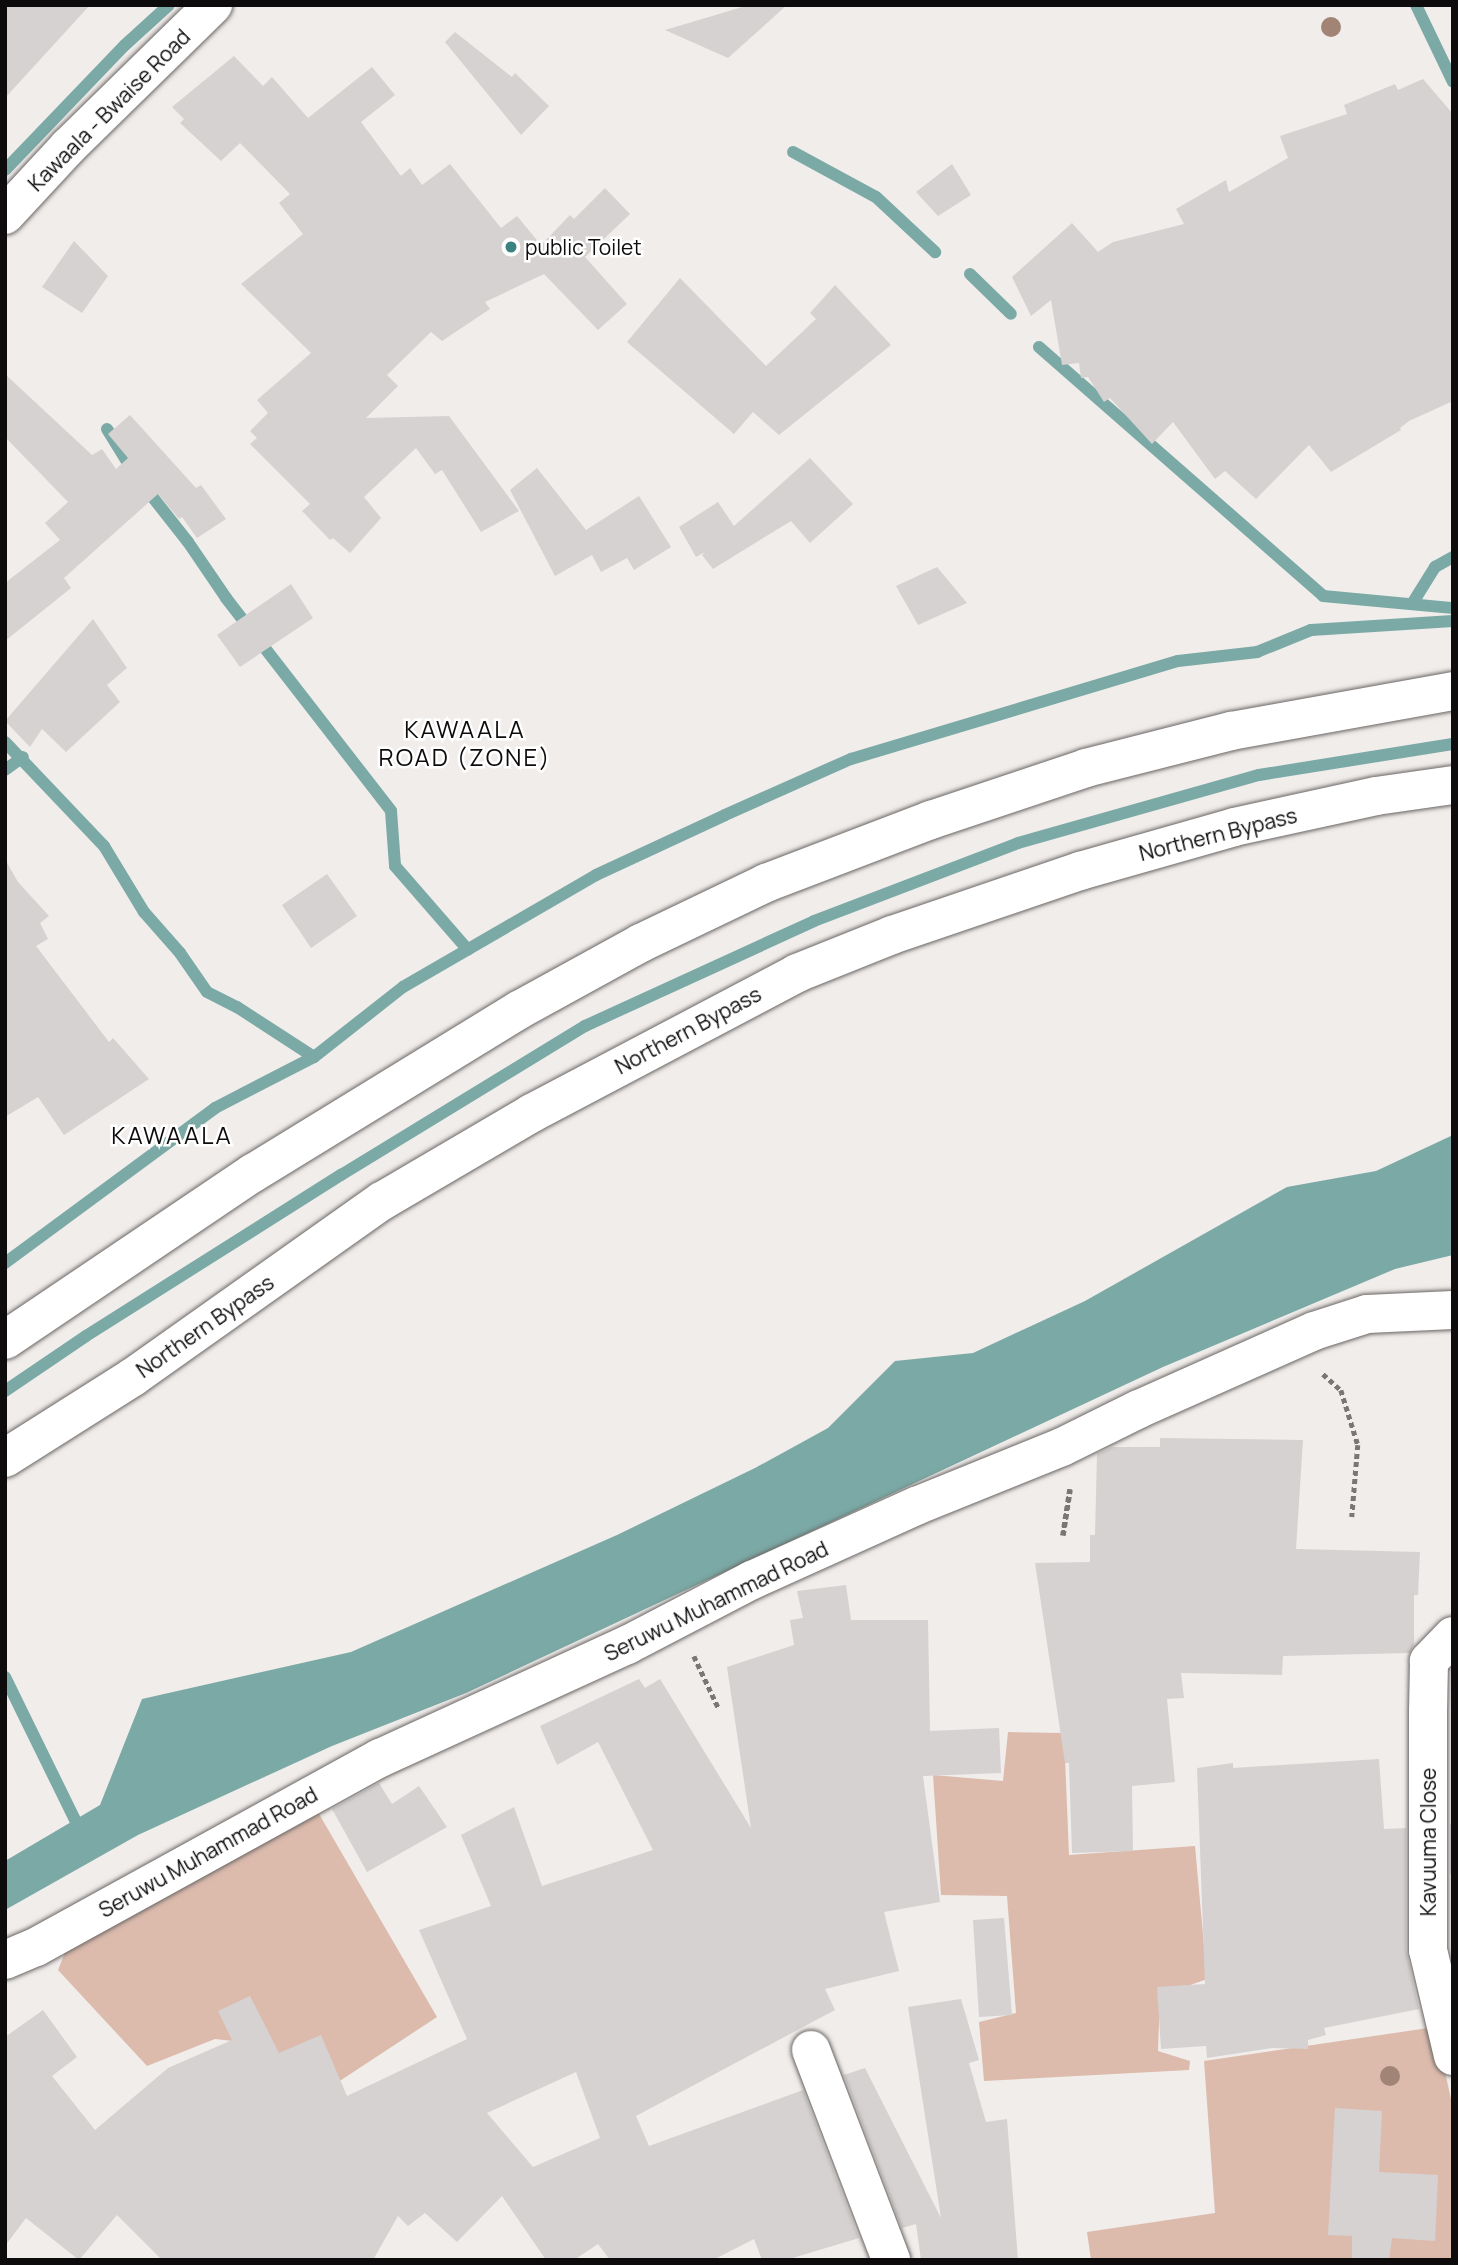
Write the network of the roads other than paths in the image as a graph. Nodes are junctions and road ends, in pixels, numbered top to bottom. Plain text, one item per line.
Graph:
1 (213, 5) edge
2 (5, 215) edge
3 (1453, 691) edge
4 (1453, 785) edge
5 (1453, 1310) edge
6 (5, 1340) edge
7 (5, 1458) edge
8 (1453, 1636) edge
9 (5, 1960) edge
10 (811, 2050) dead end
11 (1453, 2056) edge
12 (891, 2260) edge

1 - 2 main road, Kawaala - Bwaise Road
3 - 6 main road
4 - 7 main road, Northern Bypass
5 - 9 main road, Seruwu Muhammad Road
8 - 11 main road, Kavuuma Close
10 - 12 main road

